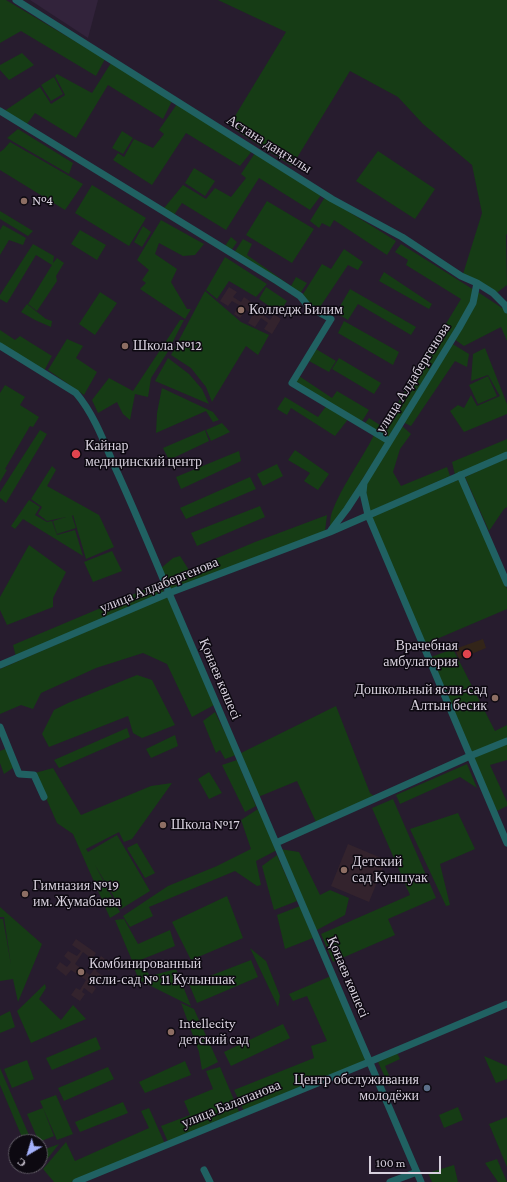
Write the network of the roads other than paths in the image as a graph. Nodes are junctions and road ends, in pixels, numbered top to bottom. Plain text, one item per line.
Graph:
1 (16, 0) edge
2 (0, 111) edge
3 (477, 283) junction
4 (507, 310) edge
5 (0, 346) edge
6 (389, 441) junction
7 (507, 455) edge
8 (460, 475) junction
9 (364, 483) junction
10 (368, 515) junction
11 (330, 532) junction
12 (507, 584) edge
13 (169, 593) junction
14 (0, 665) edge
15 (0, 727) edge
16 (507, 741) edge
17 (470, 756) junction
18 (44, 796) dead end
19 (507, 843) edge
20 (276, 844) junction
21 (507, 1004) edge
22 (370, 1062) junction
23 (204, 1170) dead end
24 (417, 1172) junction
25 (76, 1182) edge
26 (210, 1182) edge
27 (390, 1182) edge
28 (421, 1182) edge

1 - 3 street, Астана даңғылы
2 - 6 street
3 - 4 street, Астана даңғылы
3 - 6 street, улица Алдабергенова
5 - 13 street, Қонаев көшесі
6 - 9 street, улица Алдабергенова
7 - 8 street, улица Алдабергенова
8 - 10 street, улица Алдабергенова
8 - 12 street
9 - 10 street
9 - 11 street, улица Алдабергенова
10 - 11 street, улица Алдабергенова
10 - 17 street
11 - 13 street, улица Алдабергенова
13 - 14 street, улица Алдабергенова
13 - 20 street, Қонаев көшесі
15 - 18 street
16 - 17 street
17 - 19 street
17 - 20 street
20 - 22 street, Қонаев көшесі
21 - 22 street, улица Балапанова
22 - 24 street, Қонаев көшесі
22 - 25 street, улица Балапанова
23 - 26 street
24 - 27 street
24 - 28 street, Қонаев көшесі

